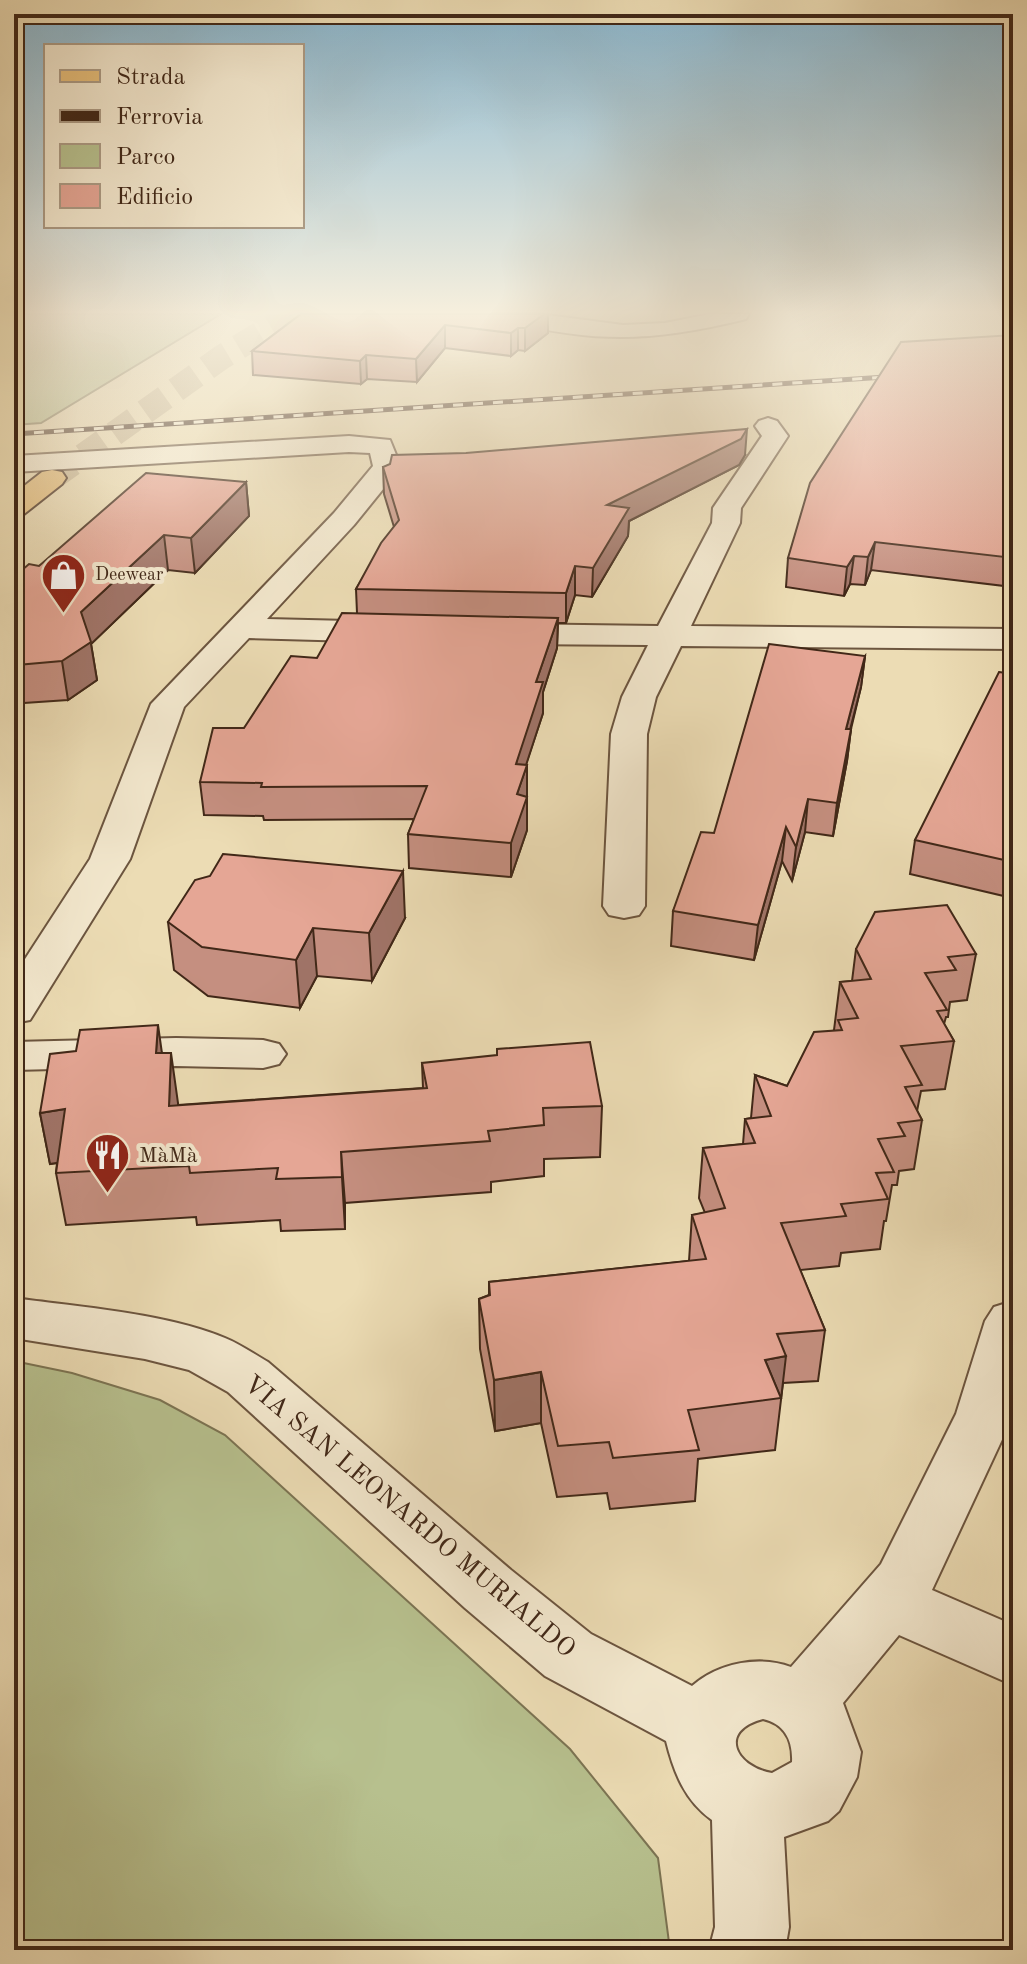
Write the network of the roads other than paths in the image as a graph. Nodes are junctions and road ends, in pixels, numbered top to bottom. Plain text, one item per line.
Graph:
1 (768, 426) dead end
2 (14, 464) edge
3 (52, 478) tunnel mouth
4 (14, 508) edge
5 (240, 628) junction
6 (415, 632) edge
7 (463, 633) edge
8 (669, 638) junction
9 (1013, 639) edge
10 (624, 906) dead end
11 (14, 1010) edge
12 (263, 1054) dead end
13 (14, 1056) edge
14 (14, 1318) edge
15 (1013, 1321) edge
16 (889, 1601) junction
17 (1013, 1656) edge
18 (801, 1704) junction
19 (702, 1725) junction
20 (747, 1802) junction
21 (747, 1950) edge

1 - 8 street
2 - 5 street
3 - 4 main road
5 - 6 street
5 - 11 street
7 - 8 street
8 - 9 street
8 - 10 street
12 - 13 street
14 - 19 street, VIA SAN LEONARDO MURIALDO
15 - 16 street
16 - 17 street
16 - 18 street
18 - 19 street
18 - 20 street
19 - 20 street
20 - 21 street

